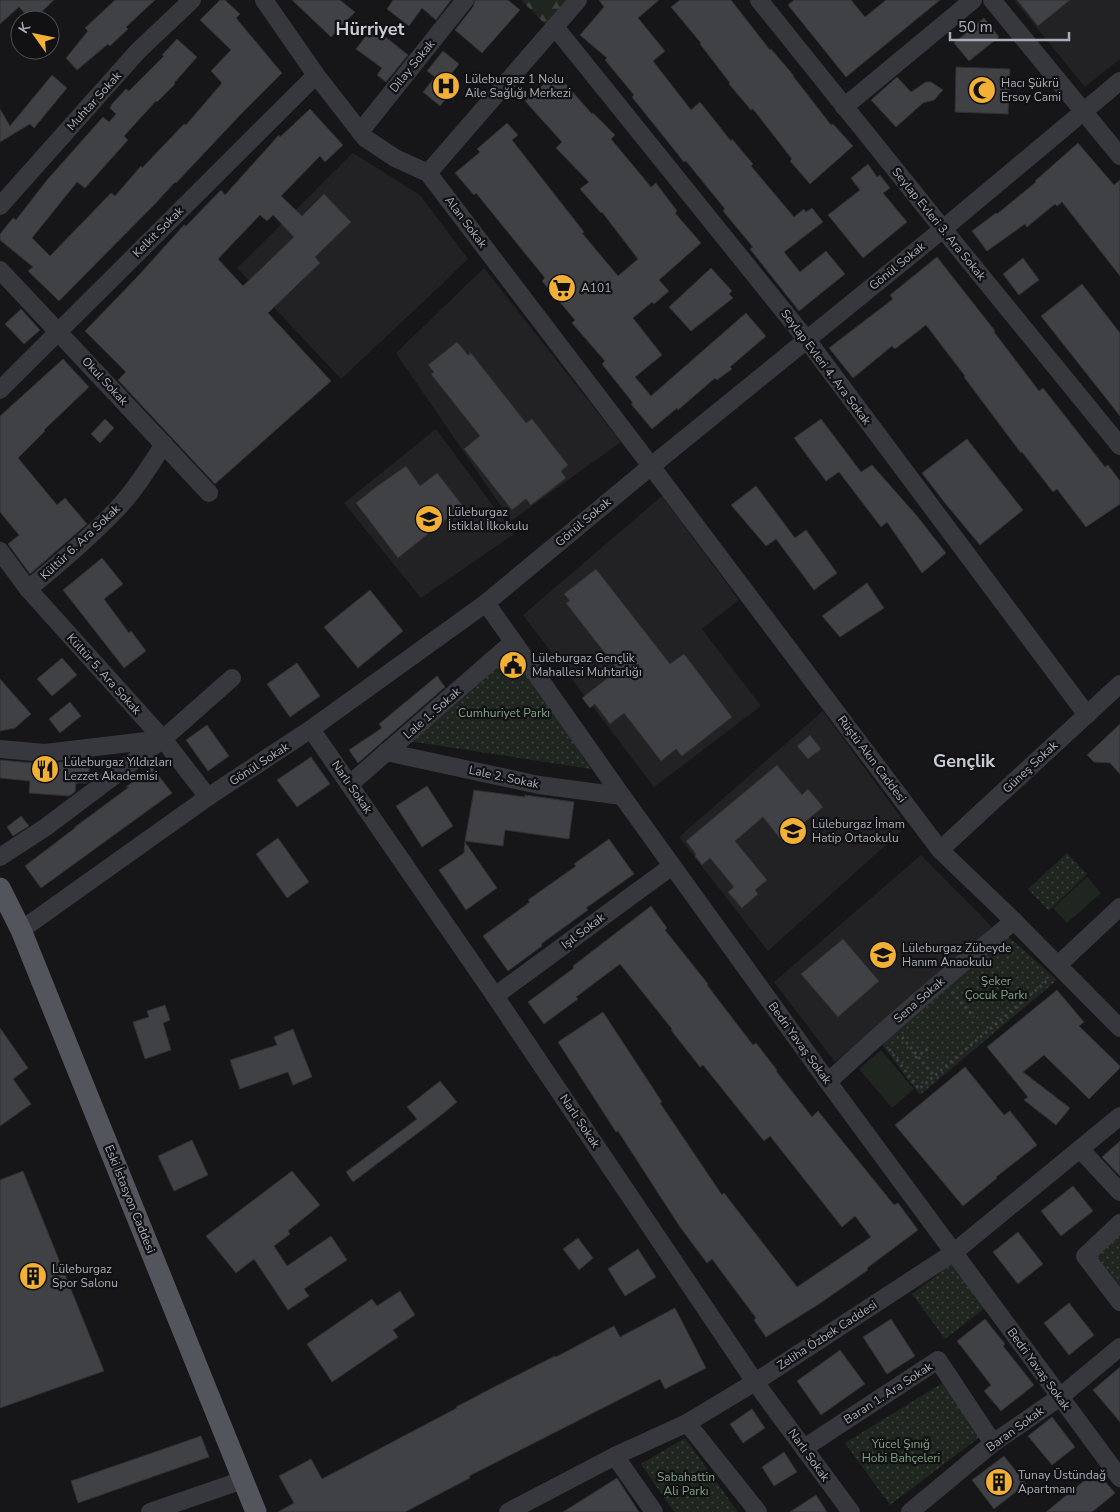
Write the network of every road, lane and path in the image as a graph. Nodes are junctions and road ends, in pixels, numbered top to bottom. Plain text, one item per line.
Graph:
1 (192, 0) edge
2 (264, 0) edge
3 (465, 0) edge
4 (578, 0) edge
5 (759, 0) edge
6 (973, 0) edge
7 (992, 0) edge
8 (555, 27) junction
9 (316, 75) junction
10 (1120, 81) edge
11 (844, 106) junction
12 (1083, 112) junction
13 (360, 132) junction
14 (1120, 156) edge
15 (428, 173) junction
16 (3, 197) edge
17 (943, 229) junction
18 (0, 270) edge
19 (58, 331) junction
20 (807, 340) junction
21 (0, 390) edge
22 (164, 444) junction
23 (1120, 446) edge
24 (651, 466) junction
25 (209, 493) dead end
26 (0, 551) edge
27 (28, 589) junction
28 (486, 603) junction
29 (514, 642) junction
30 (232, 678) dead end
31 (1120, 684) edge
32 (1087, 715) junction
33 (312, 729) junction
34 (163, 739) junction
35 (0, 748) edge
36 (386, 752) junction
37 (350, 784) junction
38 (622, 796) junction
39 (208, 797) junction
40 (940, 850) junction
41 (0, 857) edge
42 (672, 866) junction
43 (0, 888) edge
44 (1120, 907) edge
45 (1014, 921) junction
46 (21, 930) junction
47 (1058, 965) junction
48 (1042, 974) dead end
49 (948, 986) junction
50 (496, 996) junction
51 (946, 999) dead end
52 (974, 1017) dead end
53 (1120, 1028) edge
54 (882, 1043) junction
55 (929, 1048) dead end
56 (916, 1057) junction
57 (934, 1076) junction
58 (828, 1082) junction
59 (1120, 1116) edge
60 (1080, 1149) junction
61 (1120, 1192) edge
62 (1120, 1223) edge
63 (953, 1253) junction
64 (1120, 1302) edge
65 (1120, 1347) edge
66 (755, 1382) junction
67 (1060, 1397) junction
68 (687, 1423) junction
69 (993, 1444) junction
70 (804, 1448) junction
71 (615, 1456) junction
72 (1120, 1478) edge
73 (243, 1480) junction
74 (150, 1512) edge
75 (256, 1512) edge
76 (508, 1512) edge
77 (654, 1512) edge
78 (758, 1512) edge
79 (851, 1512) edge
80 (910, 1512) edge

1 - 16 street, Muhtar Sokak
2 - 9 street, Alan Sokak
3 - 13 street, Dilay Sokak
4 - 8 street
5 - 11 street, Seylap Evleri 3. Ara Sokak
6 - 11 street
7 - 12 street
8 - 15 street
8 - 20 street, Seylap Evleri 4. Ara Sokak
9 - 13 street, Alan Sokak
9 - 19 street, Kelkit Sokak
10 - 12 street, Gönül Sokak
11 - 17 street, Seylap Evleri 3. Ara Sokak
12 - 14 street
12 - 17 street, Gönül Sokak
13 - 15 street, Alan Sokak
15 - 24 street, Alan Sokak
17 - 20 street, Gönül Sokak
17 - 23 street, Seylap Evleri 3. Ara Sokak
18 - 19 street, Okul Sokak
19 - 21 street, Kelkit Sokak
19 - 22 street, Okul Sokak
20 - 24 street, Gönül Sokak
20 - 32 street, Seylap Evleri 4. Ara Sokak
22 - 25 street, Okul Sokak
22 - 27 street, Kültür 6. Ara Sokak
24 - 28 street, Gönül Sokak
24 - 40 street, Rüştü Akın Caddesi
26 - 27 street, Kültür 5. Ara Sokak
27 - 34 street, Kültür 5. Ara Sokak
28 - 29 street, Bedri Yavaş Sokak
28 - 33 street, Gönül Sokak
29 - 36 street, Lale 1. Sokak
29 - 38 street, Bedri Yavaş Sokak
30 - 34 street
31 - 32 street, Güneş Sokak
32 - 40 street, Güneş Sokak
33 - 37 street, Narlı Sokak
33 - 39 street, Gönül Sokak
34 - 35 street
34 - 39 street, Kültür 5. Ara Sokak
34 - 41 street
36 - 37 street, Lale 1. Sokak
36 - 38 street, Lale 2. Sokak
37 - 50 street, Narlı Sokak
38 - 42 street, Bedri Yavaş Sokak
39 - 46 street, Gönül Sokak
40 - 45 street, Rüştü Akın Caddesi
42 - 50 street, Işıl Sokak
42 - 58 street, Bedri Yavaş Sokak
43 - 46 main road, Eski İstasyon Caddesi
44 - 47 street
45 - 47 street, Rüştü Akın Caddesi
45 - 49 street, Sena Sokak
46 - 73 main road, Eski İstasyon Caddesi
47 - 53 street, Rüştü Akın Caddesi
48 - 57 path
49 - 51 path
49 - 52 path
49 - 54 street, Sena Sokak
50 - 66 street, Narlı Sokak
54 - 56 path
54 - 57 path
54 - 58 street, Sena Sokak
55 - 56 path
56 - 57 path
58 - 63 street, Bedri Yavaş Sokak
59 - 60 street, Zeliha Özbek Caddesi
60 - 61 street
60 - 63 street, Zeliha Özbek Caddesi
62 - 64 street
63 - 66 street, Zeliha Özbek Caddesi
63 - 67 street, Bedri Yavaş Sokak
65 - 67 street, Baran Sokak
66 - 68 street, Zeliha Özbek Caddesi
66 - 70 street, Narlı Sokak
67 - 69 street, Baran Sokak
67 - 72 street, Bedri Yavaş Sokak
68 - 71 street, Zeliha Özbek Caddesi
68 - 78 street
69 - 70 street, Baran 1. Ara Sokak
69 - 80 street, Baran Sokak
70 - 79 street, Narlı Sokak
71 - 76 street, Zeliha Özbek Caddesi
71 - 77 street
73 - 74 street
73 - 75 main road, Eski İstasyon Caddesi

